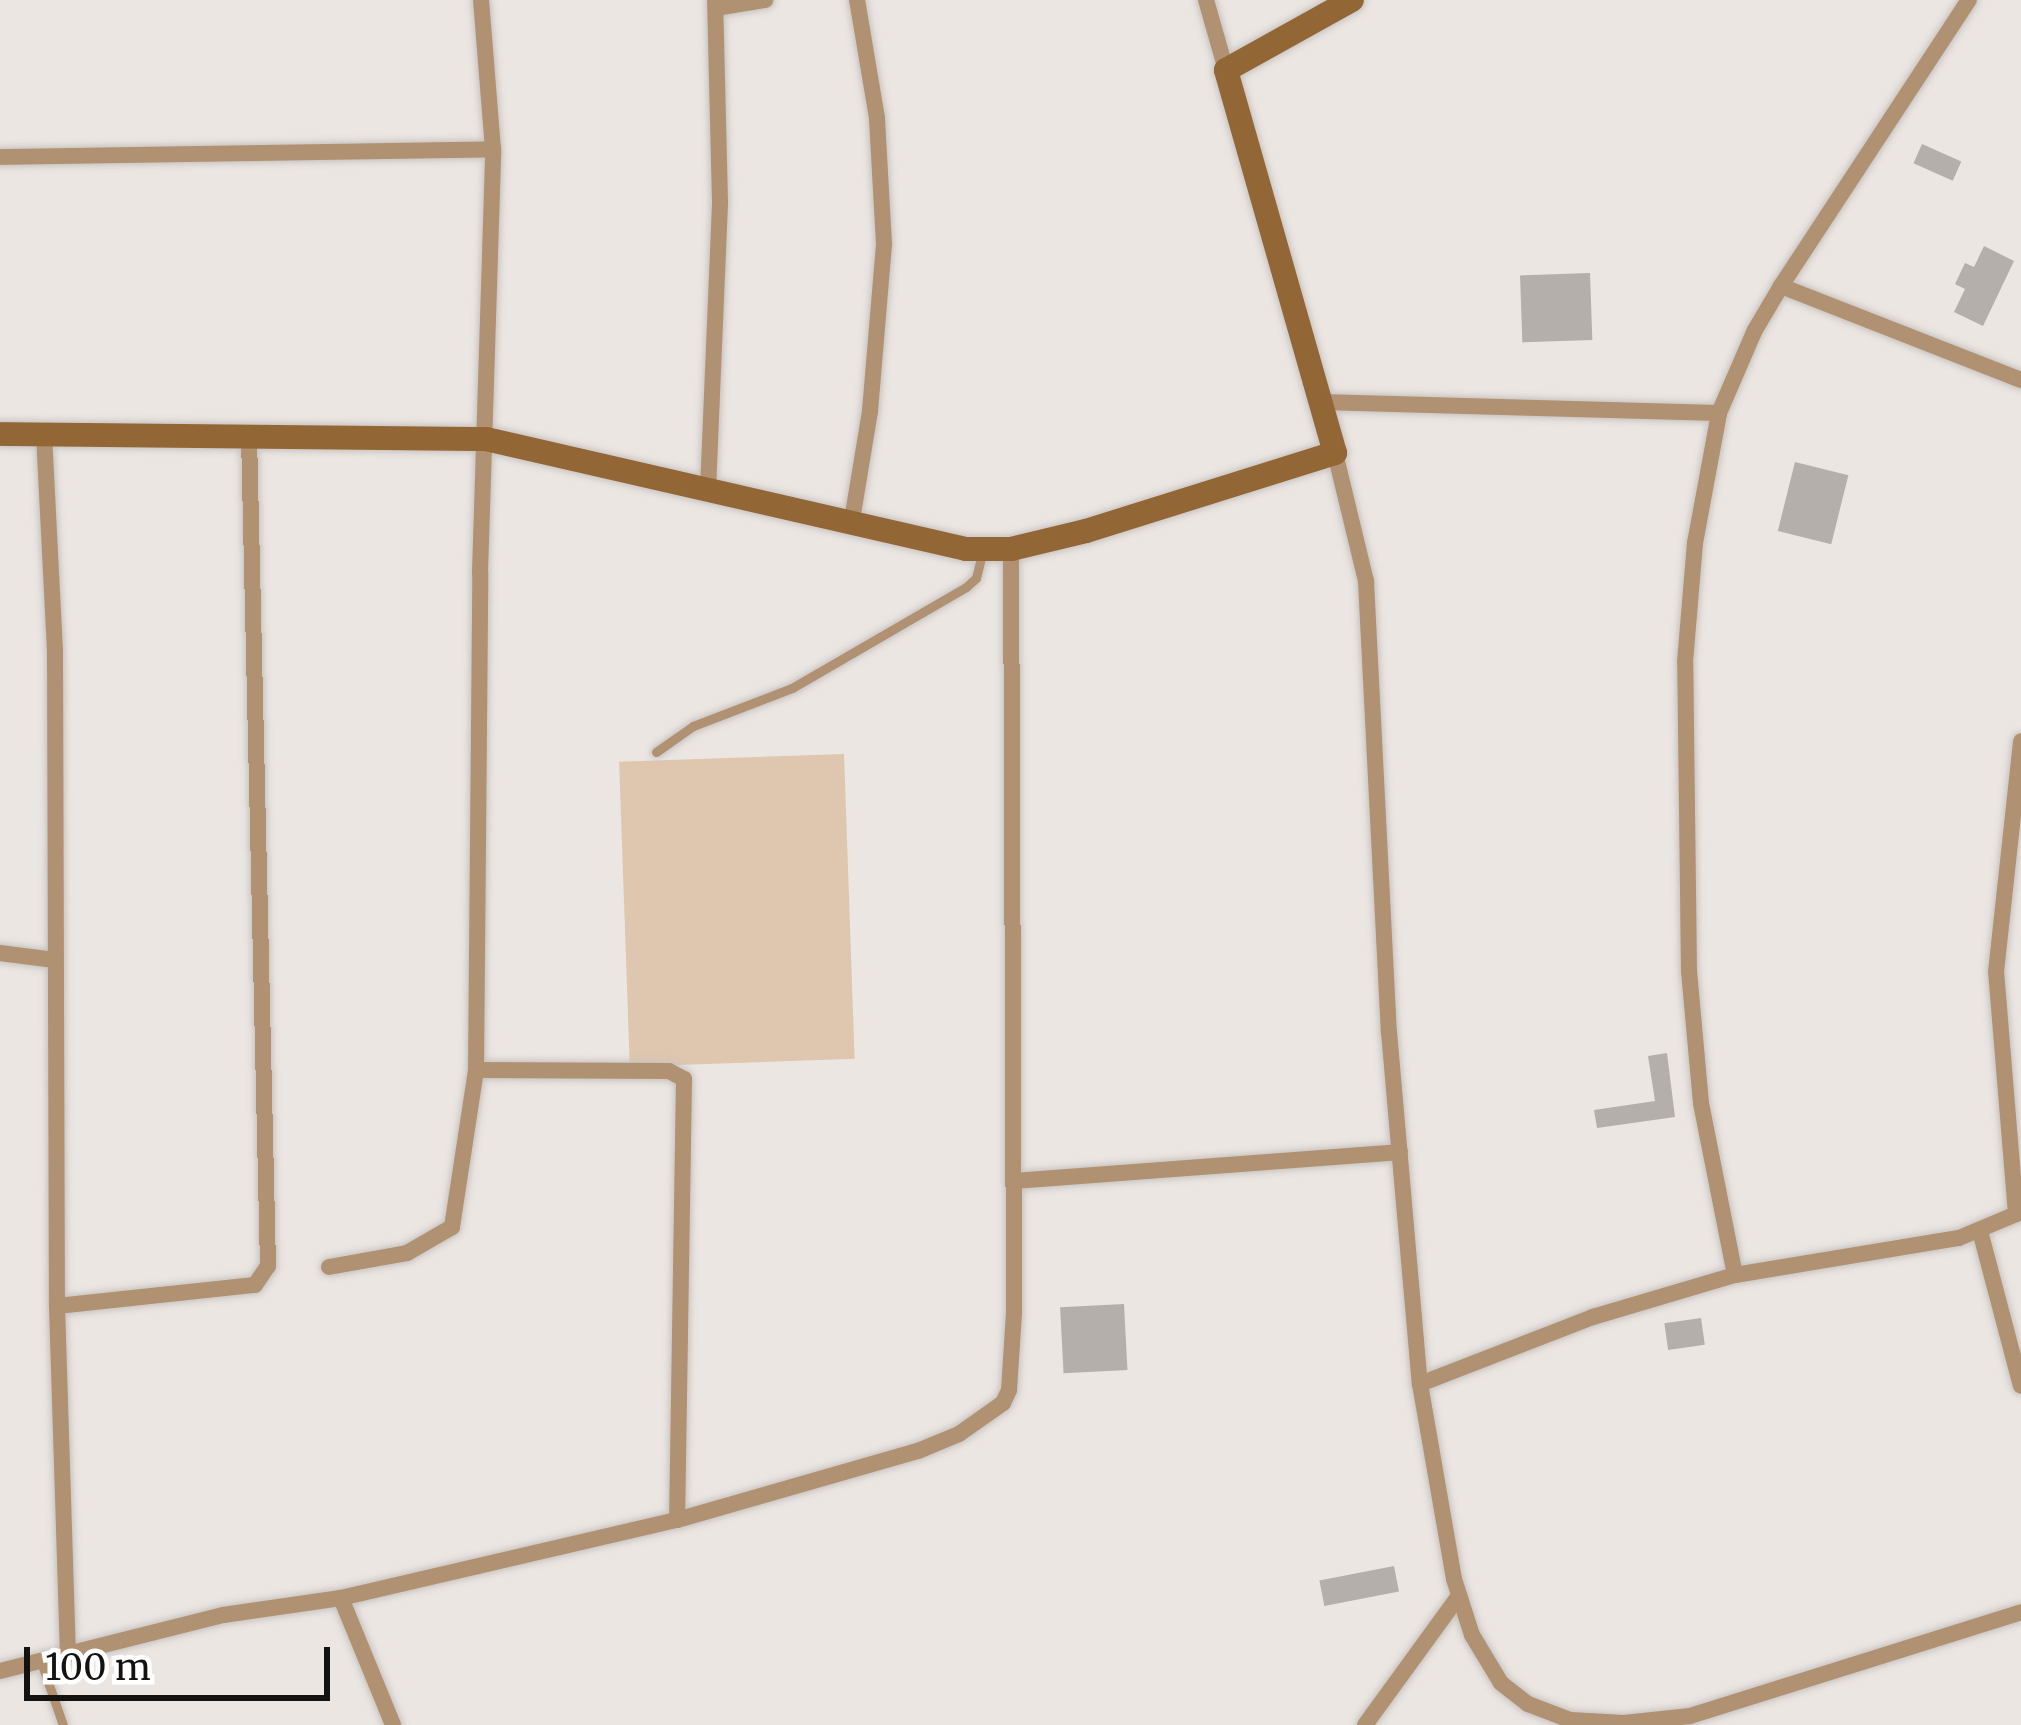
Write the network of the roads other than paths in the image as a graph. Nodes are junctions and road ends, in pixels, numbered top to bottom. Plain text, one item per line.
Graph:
1 (482, 0) edge
2 (765, 0) edge
3 (856, 0) edge
4 (1206, 0) edge
5 (1352, 0) edge
6 (1969, 0) edge
7 (716, 4) edge
8 (1226, 70) junction
9 (493, 149) junction
10 (0, 157) edge
11 (1781, 286) junction
12 (2021, 380) edge
13 (1320, 402) junction
14 (1718, 413) junction
15 (0, 434) edge
16 (44, 434) junction
17 (249, 435) junction
18 (486, 440) junction
19 (1335, 453) junction
20 (708, 490) junction
21 (851, 526) junction
22 (983, 549) junction
23 (1011, 549) junction
24 (2021, 741) edge
25 (656, 752) dead end
26 (0, 953) edge
27 (56, 960) junction
28 (476, 1070) junction
29 (1400, 1152) junction
30 (1015, 1181) junction
31 (2019, 1213) edge
32 (1980, 1231) junction
33 (329, 1268) dead end
34 (1735, 1275) junction
35 (56, 1306) junction
36 (1420, 1384) junction
37 (2021, 1386) edge
38 (677, 1520) junction
39 (1458, 1597) junction
40 (341, 1598) junction
41 (2021, 1612) edge
42 (68, 1651) junction
43 (40, 1659) junction
44 (0, 1671) edge
45 (63, 1725) edge
46 (393, 1725) edge
47 (1365, 1725) edge

1 - 9 street
2 - 7 street
3 - 21 street
4 - 8 street
5 - 8 street
6 - 11 street
7 - 20 street
8 - 13 street
9 - 10 street
9 - 18 street
11 - 12 street
11 - 14 street
13 - 14 street
13 - 19 street
14 - 34 street
15 - 16 street
16 - 17 street
16 - 27 street
17 - 18 street
17 - 35 street
18 - 20 street
18 - 28 street
19 - 23 street
19 - 29 street
20 - 21 street
21 - 22 street
22 - 23 street
22 - 25 lane
23 - 30 street
24 - 31 street
26 - 27 street
27 - 35 street
28 - 33 street
28 - 38 street
29 - 30 street
29 - 36 street
30 - 38 street
31 - 32 street
32 - 34 street
32 - 37 street
34 - 36 street
35 - 42 street
36 - 39 street
38 - 40 street
39 - 41 street
39 - 47 street
40 - 42 street
40 - 46 street
42 - 43 street
43 - 44 street
43 - 45 lane

